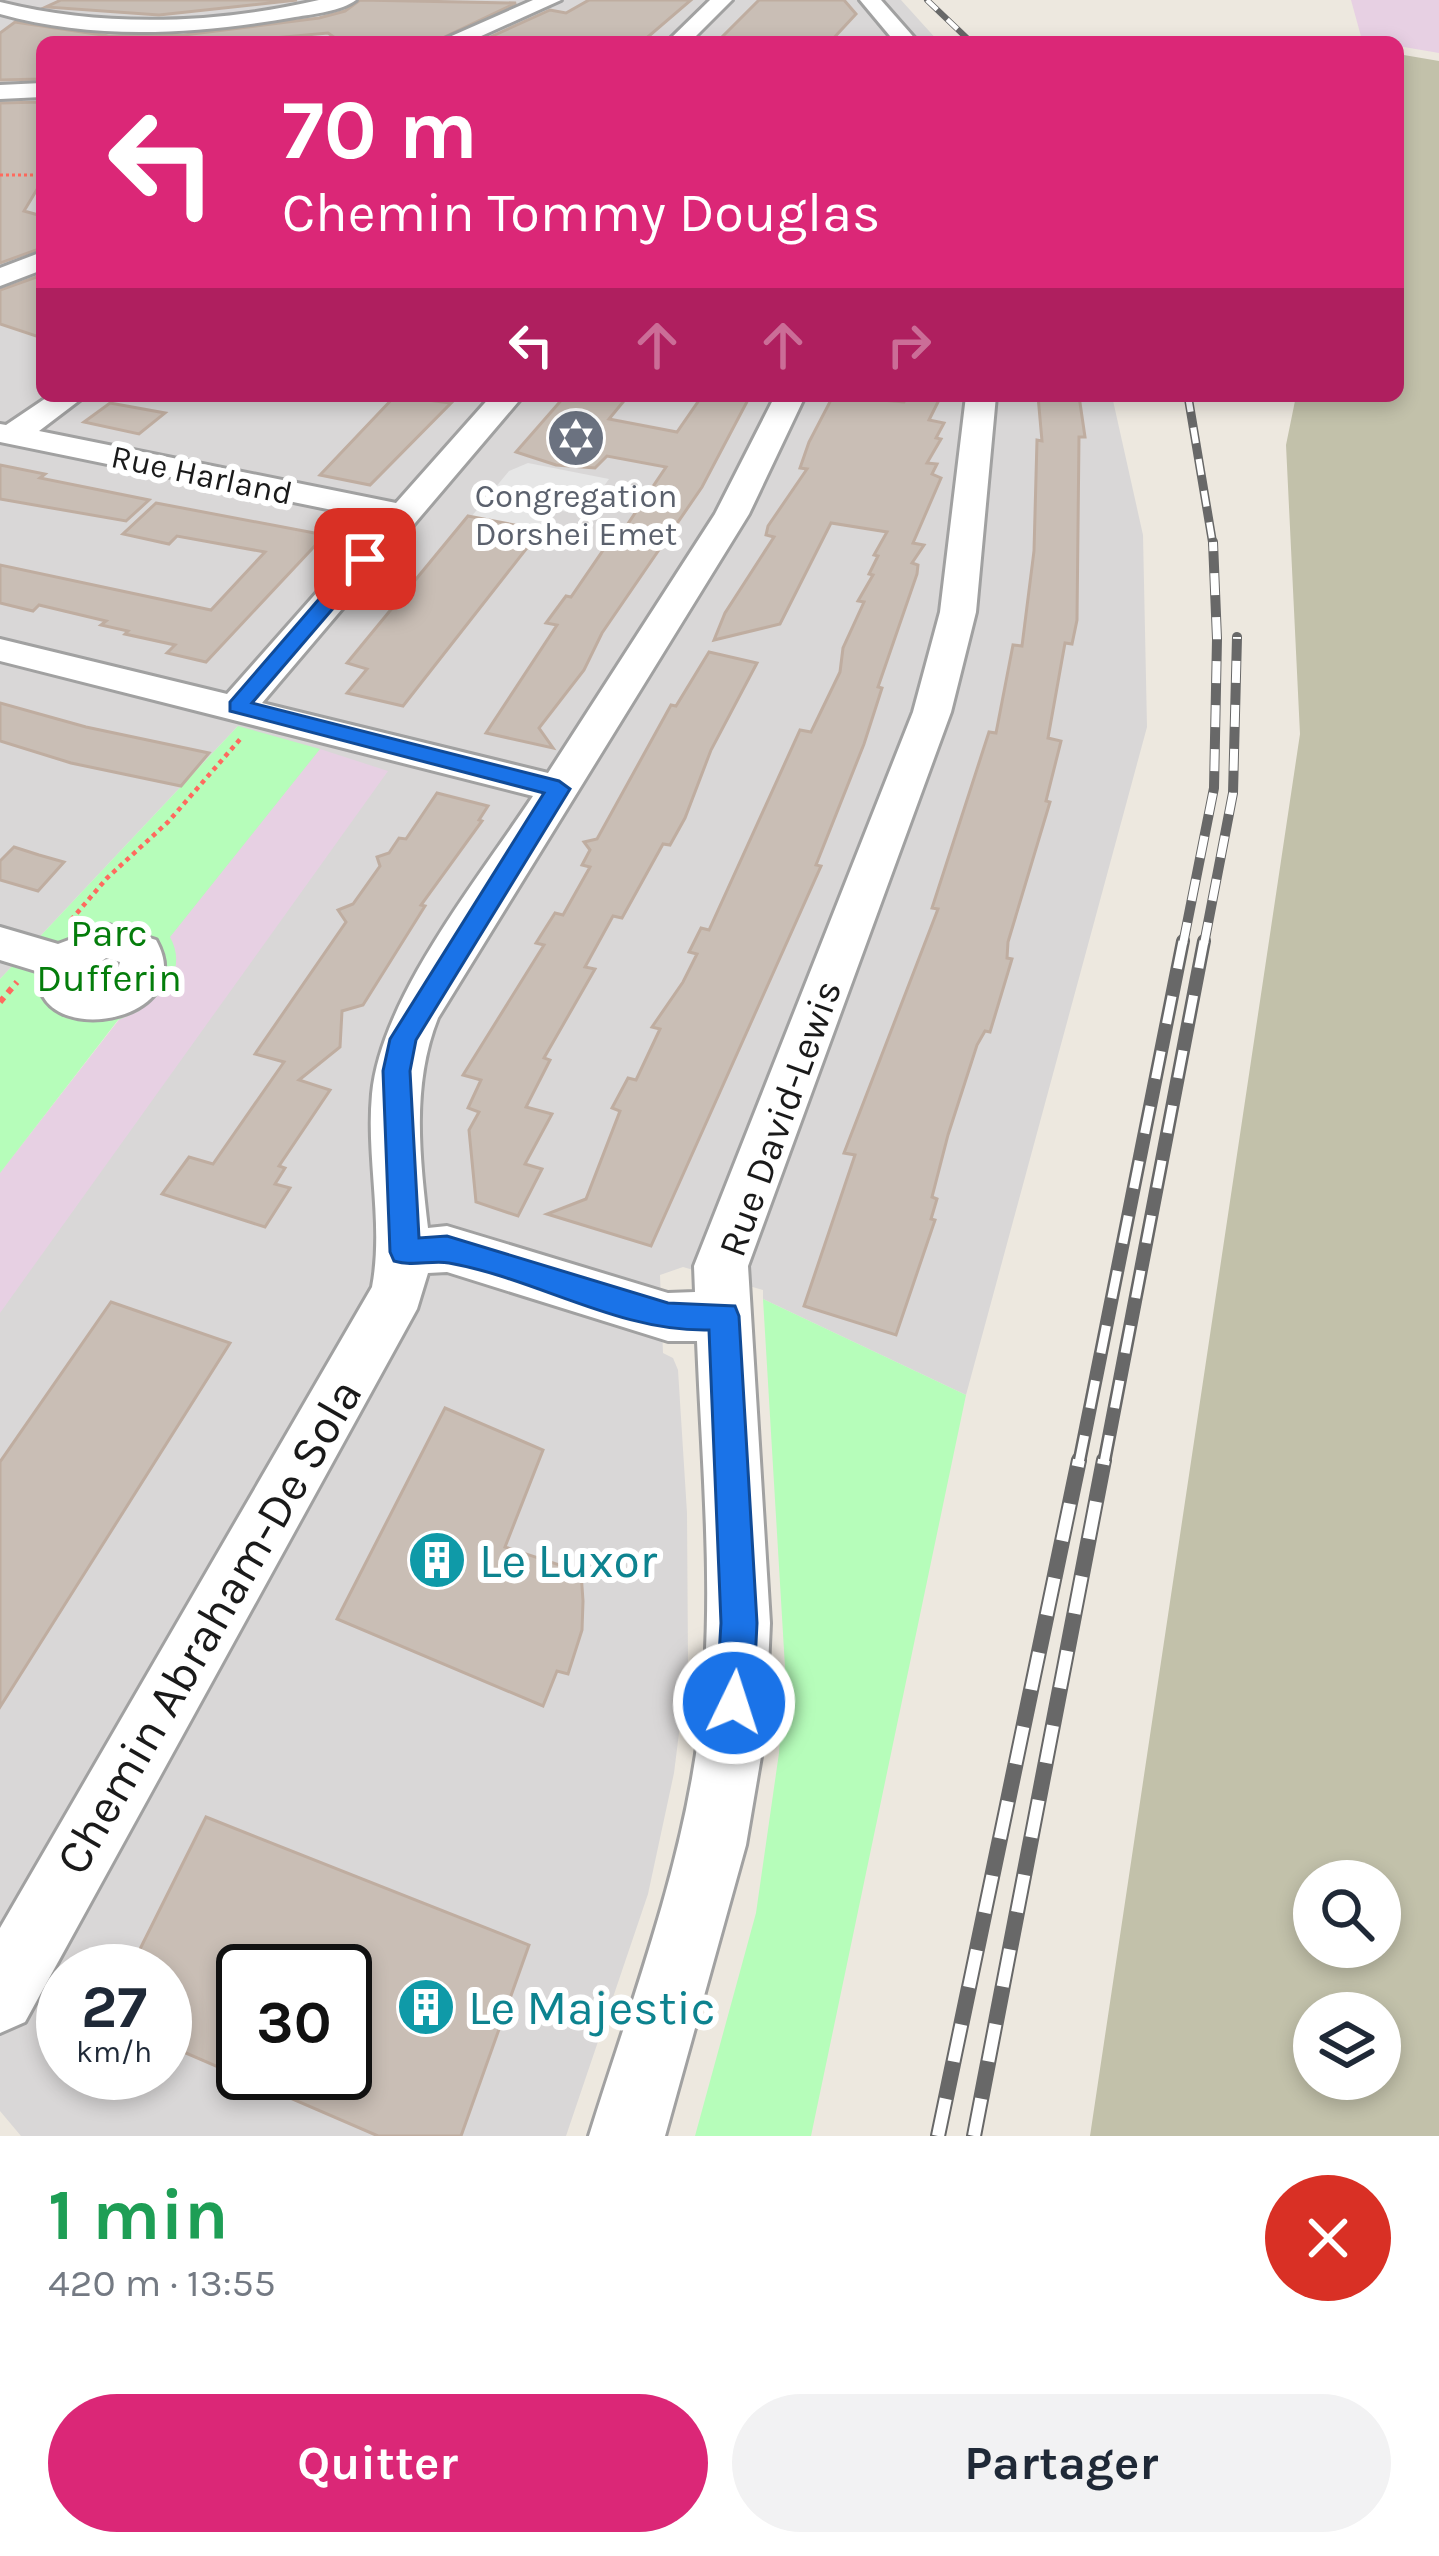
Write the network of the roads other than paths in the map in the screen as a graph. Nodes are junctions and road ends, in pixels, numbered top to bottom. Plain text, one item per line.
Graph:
1 (346, 0) edge
2 (551, 0) edge
3 (722, 0) edge
4 (870, 0) edge
5 (0, 8) edge
6 (868, 32) dead end
7 (900, 33) edge
8 (464, 36) edge
9 (684, 36) edge
10 (36, 90) edge
11 (0, 92) edge
12 (36, 263) edge
13 (0, 278) edge
14 (60, 402) edge
15 (503, 402) edge
16 (787, 402) edge
17 (980, 402) edge
18 (6, 434) edge
19 (404, 515) junction
20 (0, 650) edge
21 (244, 717) junction
22 (559, 789) junction
23 (405, 1252) junction
24 (724, 1316) junction
25 (0, 1997) edge
26 (627, 2136) edge

1 - 5 street
2 - 8 street
3 - 9 street
4 - 7 street
6 - 7 street
10 - 11 street
12 - 13 street
14 - 18 street
15 - 19 street
16 - 22 street, Chemin Abraham-De Sola
17 - 24 street, Rue David-Lewis
18 - 19 street, Rue Harland
19 - 21 street
20 - 21 street
21 - 22 street
22 - 23 street, Chemin Abraham-De Sola
23 - 24 street
23 - 25 street, Chemin Abraham-De Sola
24 - 26 street, Rue David-Lewis

